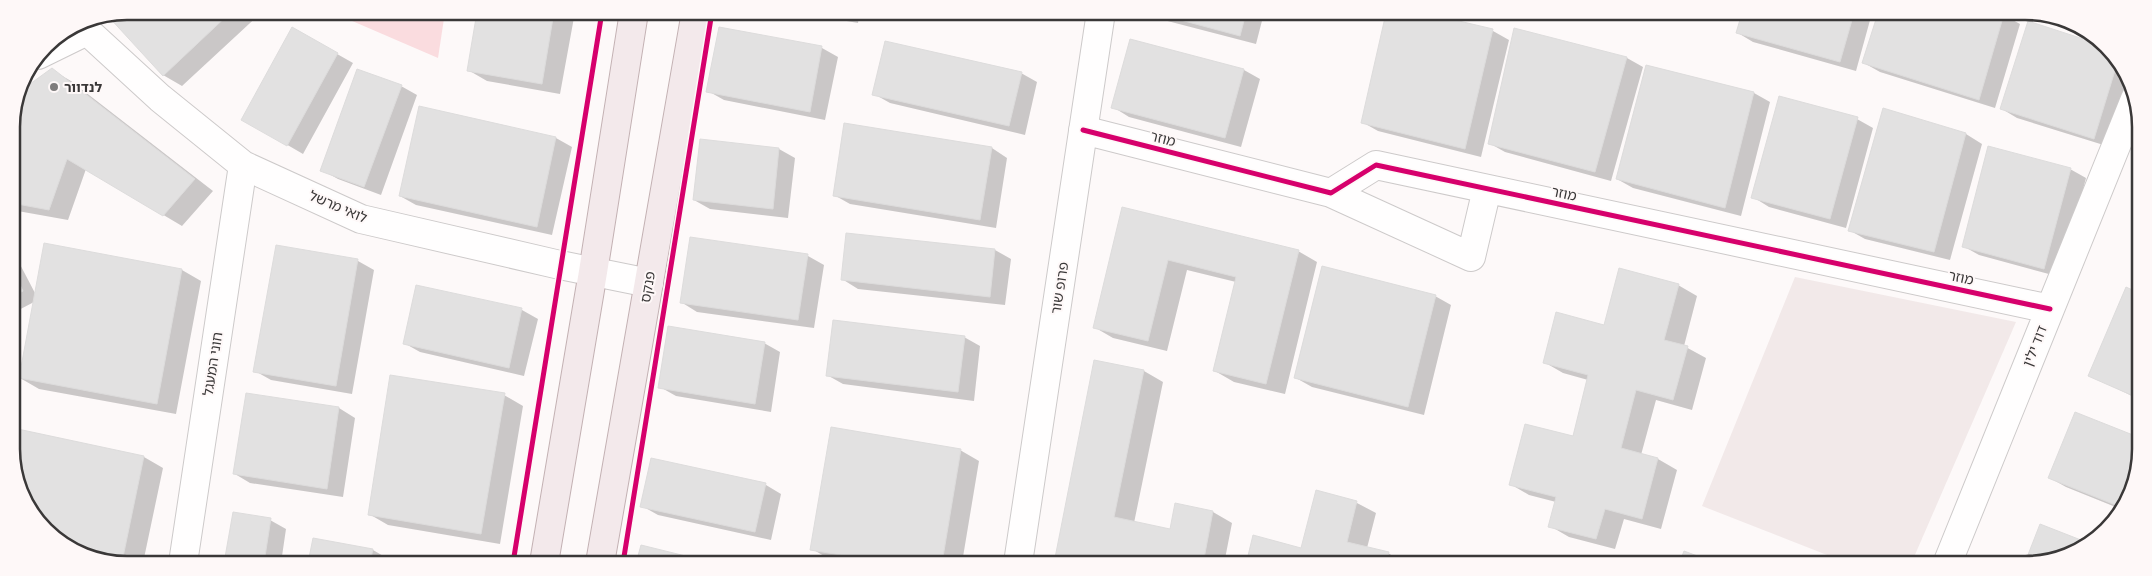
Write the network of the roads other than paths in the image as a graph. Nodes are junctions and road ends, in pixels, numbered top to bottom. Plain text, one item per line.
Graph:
1 (633, 20) edge
2 (695, 20) edge
3 (1101, 20) edge
4 (85, 28) edge
5 (2131, 112) edge
6 (1083, 130) junction
7 (243, 166) junction
8 (1487, 189) junction
9 (1331, 193) junction
10 (594, 272) junction
11 (649, 283) junction
12 (2050, 309) junction
13 (184, 556) edge
14 (545, 556) edge
15 (601, 556) edge
16 (1019, 556) edge
17 (1950, 556) edge

1 - 10 main road
2 - 11 main road, פנקס
3 - 6 street, פרופ שור
4 - 7 street, לואי מרשל
5 - 12 street, דוד ילין
6 - 9 street, מוזר
6 - 16 street, פרופ שור
7 - 10 street, לואי מרשל
7 - 13 street, חוני המעגל
8 - 9 street, מוזר
8 - 9 street, מוזר
8 - 12 street, מוזר
10 - 11 street, לואי מרשל
10 - 14 main road
11 - 15 main road, פנקס
12 - 17 street, דוד ילין

